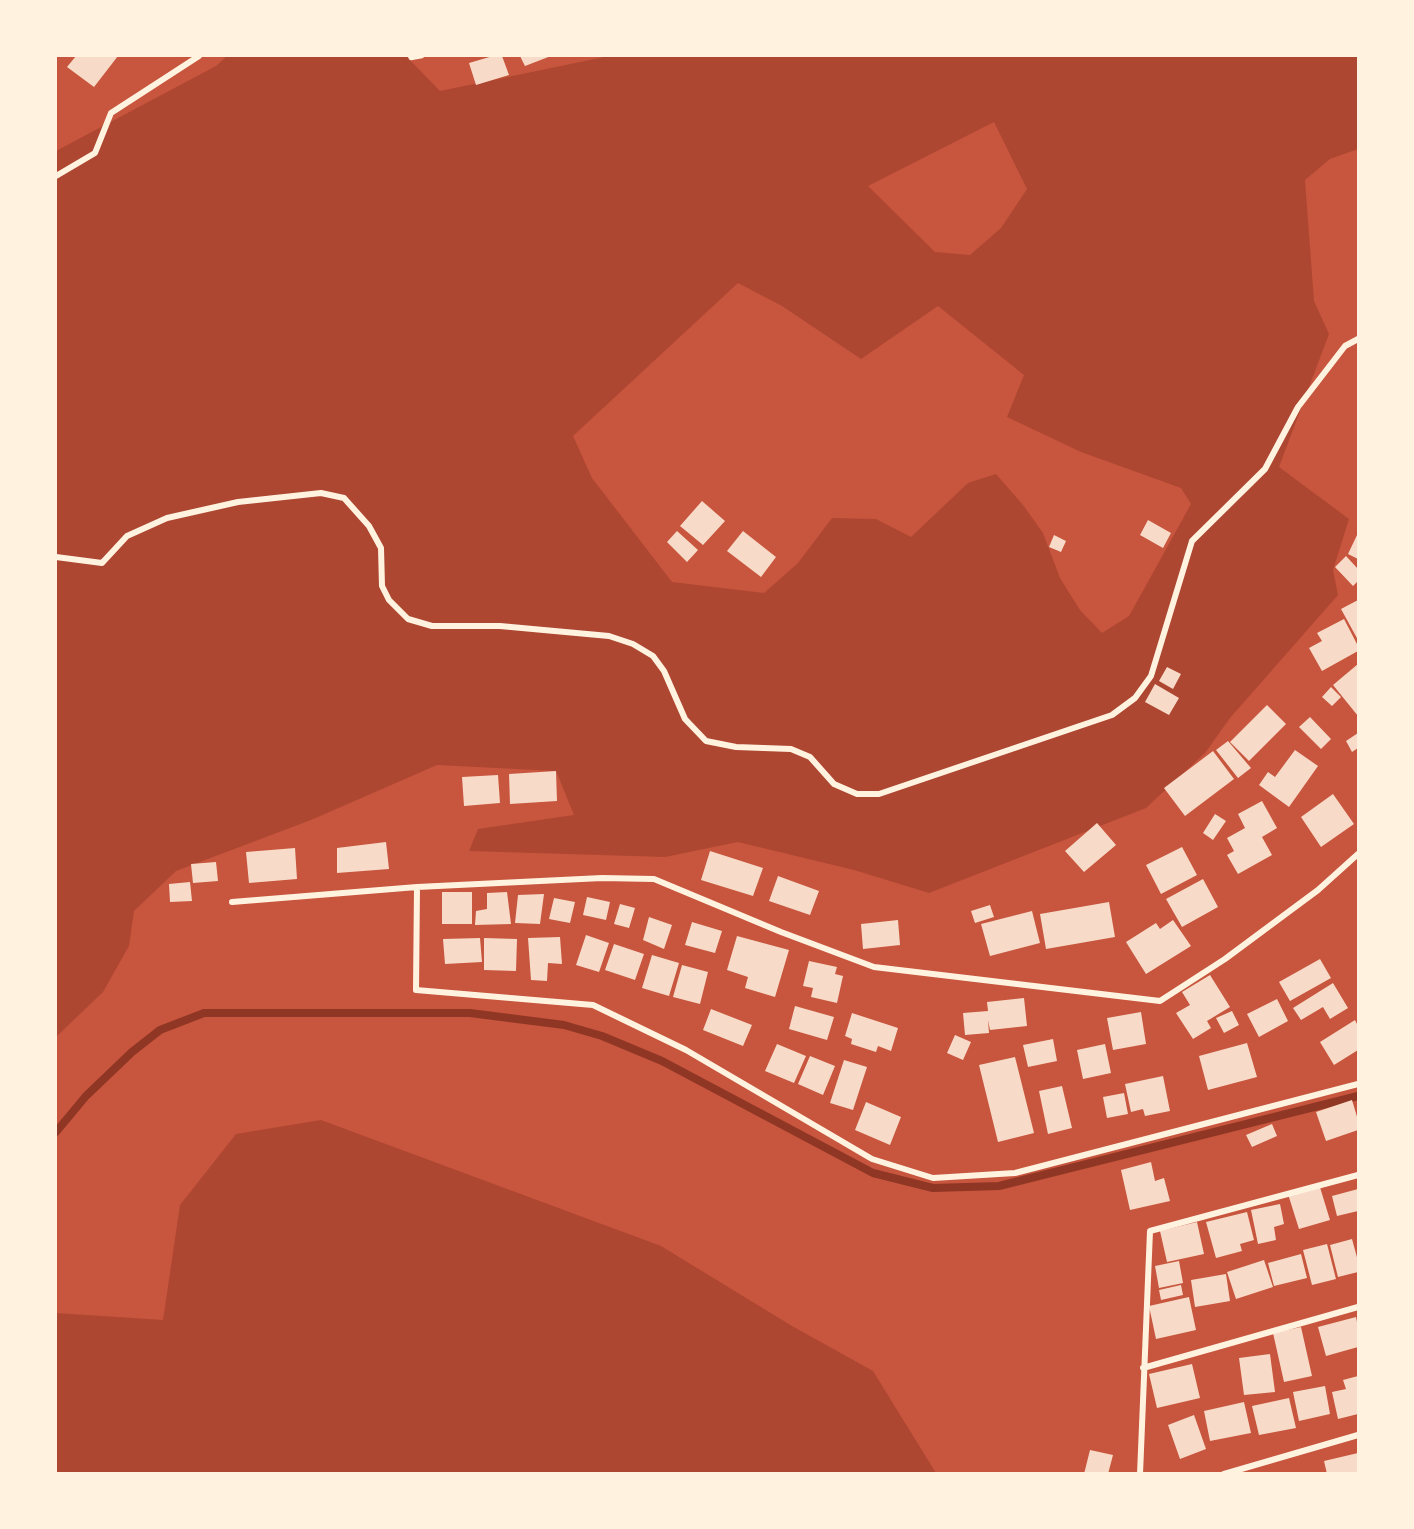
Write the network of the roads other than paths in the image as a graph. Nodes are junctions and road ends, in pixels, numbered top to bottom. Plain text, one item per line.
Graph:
1 (199, 56) edge
2 (410, 56) edge
3 (422, 56) edge
4 (56, 176) edge
5 (1359, 339) edge
6 (56, 557) edge
7 (1359, 854) edge
8 (417, 887) junction
9 (232, 902) dead end
10 (1359, 1084) edge
11 (1359, 1175) edge
12 (1359, 1307) edge
13 (1143, 1368) junction
14 (1359, 1435) edge
15 (1140, 1473) edge
16 (1224, 1473) edge

1 - 4 street
2 - 3 lane
5 - 6 street
7 - 8 street
8 - 9 street
8 - 10 street
11 - 13 street
12 - 13 street
13 - 15 street
14 - 16 street

